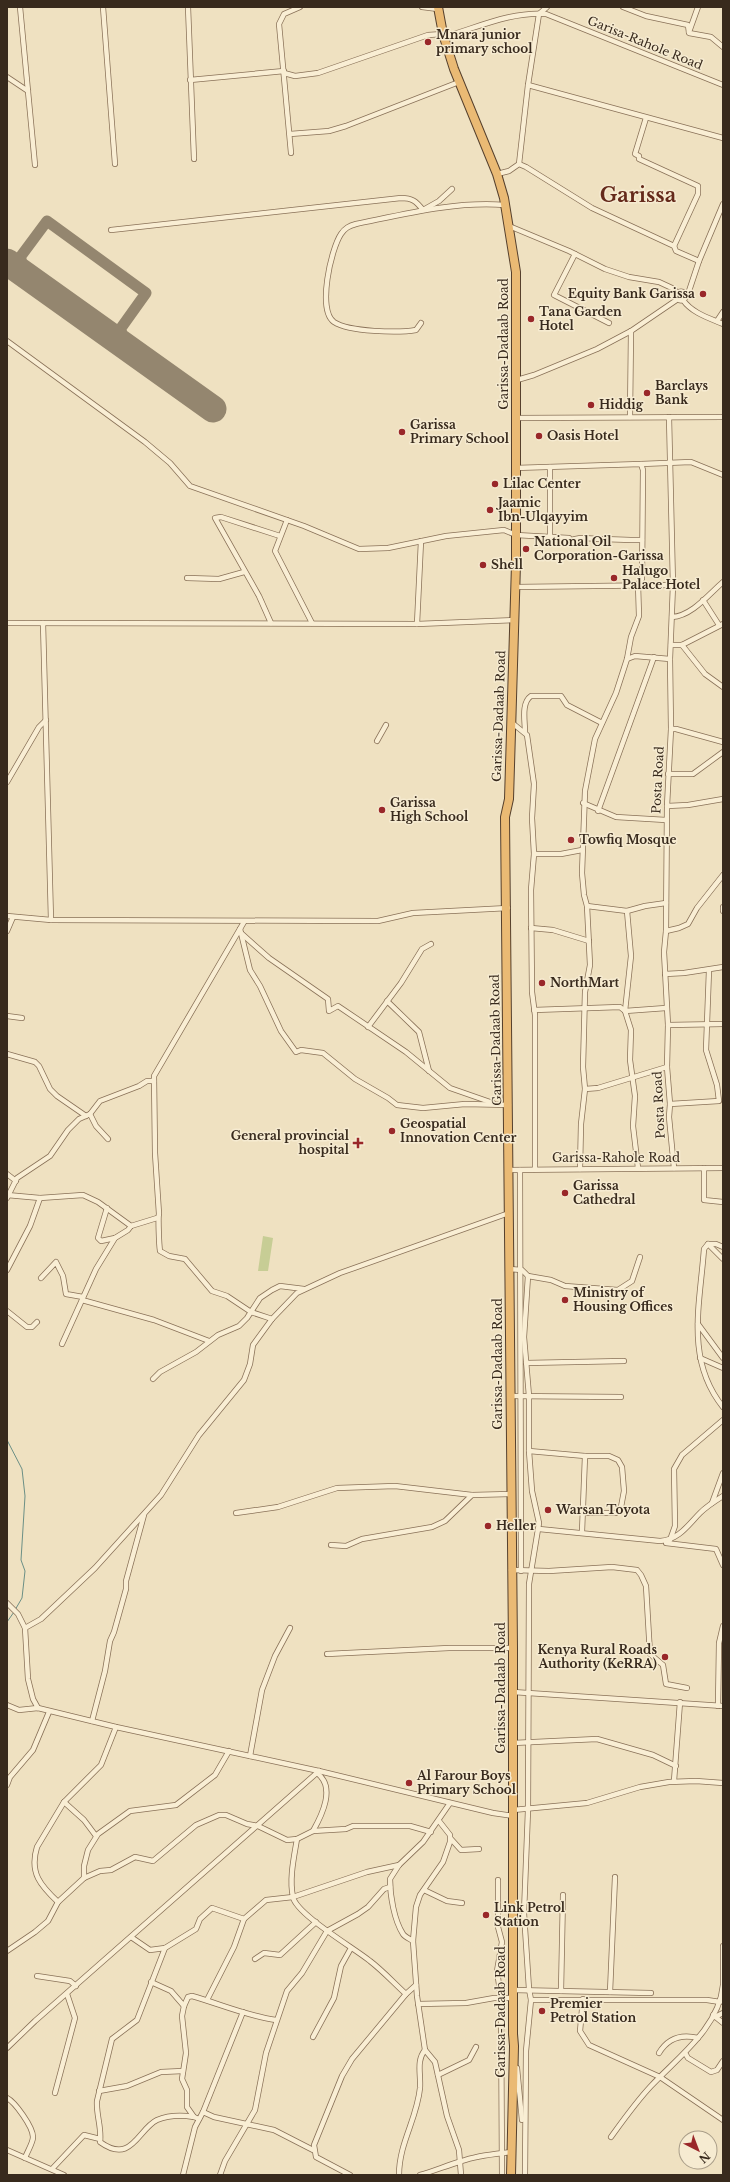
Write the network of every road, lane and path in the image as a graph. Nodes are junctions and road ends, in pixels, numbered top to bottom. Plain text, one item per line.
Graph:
1 (20, 7) edge
2 (102, 7) edge
3 (188, 7) edge
4 (300, 7) edge
5 (425, 7) edge
6 (547, 7) edge
7 (623, 7) edge
8 (698, 7) edge
9 (438, 8) edge
10 (540, 14) junction
11 (689, 32) junction
12 (443, 35) junction
13 (723, 47) edge
14 (284, 72) junction
15 (7, 77) edge
16 (190, 80) junction
17 (459, 82) junction
18 (528, 85) junction
19 (723, 85) edge
20 (28, 91) junction
21 (646, 118) junction
22 (290, 134) junction
23 (723, 138) edge
24 (291, 153) dead end
25 (194, 159) dead end
26 (115, 164) dead end
27 (519, 164) junction
28 (35, 165) dead end
29 (497, 174) junction
30 (452, 189) dead end
31 (723, 204) edge
32 (505, 205) junction
33 (424, 210) junction
34 (509, 226) junction
35 (111, 230) dead end
36 (674, 246) junction
37 (575, 254) junction
38 (699, 261) junction
39 (682, 296) junction
40 (723, 312) edge
41 (718, 322) junction
42 (421, 323) dead end
43 (609, 323) dead end
44 (723, 324) edge
45 (631, 330) junction
46 (7, 341) edge
47 (517, 380) junction
48 (630, 416) junction
49 (669, 417) junction
50 (723, 417) edge
51 (515, 418) junction
52 (671, 463) junction
53 (641, 464) junction
54 (550, 467) junction
55 (515, 468) junction
56 (723, 475) edge
57 (286, 520) junction
58 (280, 536) junction
59 (516, 536) junction
60 (550, 536) junction
61 (642, 540) junction
62 (421, 541) junction
63 (244, 572) junction
64 (187, 578) dead end
65 (723, 582) edge
66 (638, 584) junction
67 (673, 585) junction
68 (515, 587) junction
69 (703, 600) junction
70 (672, 616) junction
71 (514, 620) junction
72 (7, 623) edge
73 (43, 623) junction
74 (271, 623) junction
75 (312, 623) junction
76 (417, 624) junction
77 (721, 624) edge
78 (671, 645) junction
79 (682, 646) junction
80 (654, 657) junction
81 (670, 658) junction
82 (628, 659) junction
83 (723, 687) edge
84 (46, 720) junction
85 (511, 721) junction
86 (602, 723) junction
87 (386, 724) dead end
88 (671, 729) junction
89 (525, 732) junction
90 (378, 741) dead end
91 (723, 742) edge
92 (723, 752) edge
93 (668, 774) junction
94 (7, 782) edge
95 (723, 799) edge
96 (584, 803) junction
97 (666, 806) junction
98 (598, 811) junction
99 (666, 820) junction
100 (582, 850) junction
101 (534, 854) junction
102 (723, 875) edge
103 (666, 903) junction
104 (587, 906) junction
105 (723, 907) edge
106 (508, 908) junction
107 (626, 911) junction
108 (723, 911) edge
109 (7, 916) edge
110 (13, 917) junction
111 (51, 920) junction
112 (244, 922) junction
113 (531, 928) junction
114 (240, 929) junction
115 (7, 930) edge
116 (666, 931) junction
117 (242, 934) junction
118 (589, 941) junction
119 (431, 944) dead end
120 (723, 967) edge
121 (709, 970) junction
122 (665, 974) junction
123 (387, 1001) junction
124 (666, 1008) junction
125 (585, 1009) junction
126 (534, 1010) junction
127 (625, 1011) junction
128 (7, 1016) edge
129 (22, 1018) dead end
130 (709, 1024) junction
131 (723, 1024) edge
132 (668, 1025) junction
133 (368, 1027) junction
134 (7, 1054) edge
135 (667, 1067) junction
136 (429, 1071) junction
137 (633, 1078) junction
138 (154, 1081) junction
139 (585, 1089) junction
140 (496, 1104) junction
141 (670, 1104) junction
142 (509, 1105) junction
143 (88, 1115) junction
144 (108, 1139) dead end
145 (638, 1168) junction
146 (674, 1168) junction
147 (704, 1168) junction
148 (723, 1168) edge
149 (535, 1169) junction
150 (580, 1169) junction
151 (510, 1170) junction
152 (520, 1170) junction
153 (7, 1174) edge
154 (16, 1181) junction
155 (7, 1196) edge
156 (40, 1198) junction
157 (723, 1202) edge
158 (107, 1208) junction
159 (509, 1213) junction
160 (158, 1218) junction
161 (131, 1226) junction
162 (115, 1238) junction
163 (708, 1244) junction
164 (723, 1247) edge
165 (640, 1257) dead end
166 (723, 1259) edge
167 (510, 1269) junction
168 (7, 1270) edge
169 (522, 1270) junction
170 (528, 1276) junction
171 (41, 1278) dead end
172 (304, 1288) junction
173 (83, 1298) junction
174 (7, 1311) edge
175 (251, 1312) junction
176 (272, 1319) junction
177 (37, 1322) dead end
178 (698, 1324) junction
179 (209, 1341) junction
180 (62, 1344) dead end
181 (700, 1358) junction
182 (723, 1358) edge
183 (624, 1361) dead end
184 (526, 1362) junction
185 (723, 1368) edge
186 (152, 1379) dead end
187 (510, 1396) junction
188 (520, 1396) junction
189 (529, 1396) junction
190 (621, 1397) dead end
191 (723, 1407) edge
192 (723, 1420) edge
193 (529, 1451) junction
194 (585, 1456) junction
195 (723, 1473) edge
196 (511, 1494) junction
197 (472, 1496) junction
198 (723, 1496) edge
199 (712, 1503) junction
200 (236, 1512) dead end
201 (583, 1513) junction
202 (145, 1514) junction
203 (539, 1529) junction
204 (582, 1532) junction
205 (670, 1540) junction
206 (660, 1541) junction
207 (331, 1545) dead end
208 (723, 1565) edge
209 (511, 1570) junction
210 (521, 1571) junction
211 (532, 1571) junction
212 (7, 1603) edge
213 (723, 1626) edge
214 (25, 1628) junction
215 (290, 1628) dead end
216 (513, 1648) junction
217 (327, 1654) dead end
218 (687, 1688) dead end
219 (513, 1692) junction
220 (530, 1692) junction
221 (680, 1702) junction
222 (7, 1705) edge
223 (721, 1706) edge
224 (38, 1708) junction
225 (49, 1712) junction
226 (92, 1721) junction
227 (116, 1727) junction
228 (528, 1742) junction
229 (513, 1743) junction
230 (229, 1751) junction
231 (250, 1756) junction
232 (676, 1766) junction
233 (318, 1772) junction
234 (674, 1781) junction
235 (723, 1783) edge
236 (7, 1785) edge
237 (64, 1802) junction
238 (450, 1803) junction
239 (528, 1810) junction
240 (513, 1813) junction
241 (438, 1821) junction
242 (258, 1826) junction
243 (313, 1831) junction
244 (431, 1832) junction
245 (96, 1836) junction
246 (297, 1839) junction
247 (451, 1839) junction
248 (480, 1849) dead end
249 (399, 1864) junction
250 (615, 1877) dead end
251 (84, 1878) junction
252 (498, 1880) dead end
253 (390, 1887) junction
254 (424, 1890) junction
255 (563, 1895) dead end
256 (293, 1897) junction
257 (58, 1902) junction
258 (462, 1903) dead end
259 (244, 1919) junction
260 (316, 1922) junction
261 (328, 1931) junction
262 (131, 1938) junction
263 (413, 1941) junction
264 (723, 1946) edge
265 (165, 1948) junction
266 (351, 1948) junction
267 (7, 1951) edge
268 (255, 1959) dead end
269 (37, 1976) dead end
270 (151, 1982) junction
271 (723, 1984) edge
272 (416, 1985) junction
273 (76, 1986) junction
274 (528, 1989) junction
275 (561, 1990) junction
276 (610, 1992) junction
277 (651, 1993) dead end
278 (67, 1994) junction
279 (406, 1994) junction
280 (513, 1994) junction
281 (501, 1998) junction
282 (583, 1999) junction
283 (207, 2000) junction
284 (531, 2000) junction
285 (720, 2002) junction
286 (418, 2004) junction
287 (184, 2006) junction
288 (243, 2012) junction
289 (723, 2013) edge
290 (714, 2016) junction
291 (276, 2020) junction
292 (723, 2022) edge
293 (313, 2037) dead end
294 (698, 2038) junction
295 (514, 2046) junction
296 (476, 2047) dead end
297 (7, 2048) edge
298 (425, 2050) junction
299 (659, 2053) dead end
300 (685, 2053) junction
301 (723, 2061) edge
302 (721, 2069) edge
303 (183, 2071) junction
304 (438, 2075) junction
305 (660, 2077) junction
306 (99, 2091) junction
307 (55, 2093) dead end
308 (7, 2098) edge
309 (203, 2112) junction
310 (197, 2118) junction
311 (723, 2120) edge
312 (248, 2124) junction
313 (611, 2137) dead end
314 (100, 2139) junction
315 (524, 2140) junction
316 (7, 2150) edge
317 (313, 2150) junction
318 (512, 2152) junction
319 (502, 2153) junction
320 (25, 2158) junction
321 (461, 2161) junction
322 (52, 2169) junction
323 (63, 2175) edge
324 (182, 2175) edge
325 (220, 2175) edge
326 (350, 2175) edge
327 (399, 2175) edge
328 (420, 2175) edge
329 (461, 2175) edge
330 (502, 2175) edge
331 (512, 2175) edge
332 (525, 2175) edge

1 - 20 street
2 - 26 street
3 - 16 street
4 - 14 street
5 - 9 street
6 - 10 street
7 - 11 street
8 - 11 street
9 - 12 highway, Garissa-Dadaab Road
10 - 12 street, Garisa-Rahole Road
10 - 18 street
10 - 19 street, Garisa-Rahole Road
11 - 13 street
12 - 14 street, Garisa-Rahole Road
12 - 17 highway, Garissa-Dadaab Road
14 - 16 street, Garisa-Rahole Road
14 - 22 street
15 - 20 street
16 - 25 street
17 - 22 street
17 - 29 highway, Garissa-Dadaab Road
18 - 21 street
18 - 27 street
20 - 28 street
21 - 23 street
21 - 36 street
22 - 24 street
27 - 29 street
27 - 36 street
29 - 32 highway, Garissa-Dadaab Road
30 - 33 street
31 - 38 street
32 - 33 street
32 - 34 highway, Garissa-Dadaab Road
33 - 35 street
33 - 42 street
34 - 37 street
34 - 47 highway, Garissa-Dadaab Road
36 - 38 street
37 - 39 street
37 - 43 street
38 - 39 street
39 - 41 street
39 - 45 street
40 - 41 street
41 - 44 street
45 - 47 street
45 - 48 street
46 - 57 street
47 - 51 highway, Garissa-Dadaab Road
48 - 49 street
48 - 51 street
49 - 50 street
49 - 52 street, Posta Road
51 - 55 highway, Garissa-Dadaab Road
52 - 53 street
52 - 56 street
52 - 67 street, Posta Road
53 - 54 street
53 - 61 street
54 - 55 street
54 - 60 street
55 - 59 highway, Garissa-Dadaab Road
57 - 58 street
57 - 62 street
58 - 63 street
58 - 75 street
59 - 60 street
59 - 62 street
59 - 68 highway, Garissa-Dadaab Road
60 - 61 street
61 - 66 street
62 - 76 street
63 - 64 street
63 - 74 street
65 - 69 street
66 - 67 street
66 - 68 street
66 - 82 street
67 - 70 street, Posta Road
68 - 71 highway, Garissa-Dadaab Road
69 - 70 street
69 - 77 street
70 - 78 street, Posta Road
71 - 76 street
71 - 85 highway, Garissa-Dadaab Road
72 - 73 street
73 - 74 street
73 - 84 street
74 - 75 street
75 - 76 street
77 - 79 street
78 - 79 street
78 - 81 street, Posta Road
79 - 83 street
80 - 81 street
80 - 82 street
80 - 98 street
81 - 88 street, Posta Road
82 - 86 street
84 - 94 street
84 - 111 street
85 - 89 street
85 - 106 highway, Garissa-Dadaab Road
86 - 89 street
86 - 96 street
87 - 90 street
88 - 91 street
88 - 93 street, Posta Road
89 - 101 street
92 - 93 street
93 - 97 street, Posta Road
95 - 97 street
96 - 98 street
96 - 100 street
97 - 99 street, Posta Road
98 - 99 street
99 - 103 street, Posta Road
100 - 101 street
100 - 104 street
101 - 113 street
102 - 116 street
103 - 107 street
103 - 116 street, Posta Road
104 - 107 street
104 - 118 street
105 - 108 street
106 - 112 street
106 - 142 highway, Garissa-Dadaab Road
107 - 127 street
109 - 110 street
110 - 111 street
110 - 115 street
111 - 112 street
112 - 114 street
113 - 118 street
113 - 126 street
114 - 117 street
114 - 138 street
116 - 122 street, Posta Road
117 - 133 street
117 - 140 street
118 - 125 street
119 - 123 street
120 - 121 street
121 - 122 street
121 - 130 street
122 - 124 street, Posta Road
123 - 133 street
123 - 136 street
124 - 127 street
124 - 132 street, Posta Road
125 - 126 street
125 - 127 street
125 - 139 street
126 - 149 street
127 - 137 street
128 - 129 street
130 - 131 street
130 - 132 street
130 - 141 street
132 - 135 street, Posta Road
133 - 136 street
134 - 143 street
135 - 137 street
135 - 141 street, Posta Road
136 - 140 street
137 - 139 street
137 - 145 street
138 - 143 street
138 - 160 street
139 - 150 street
140 - 142 street
141 - 146 street, Posta Road
142 - 151 highway, Garissa-Dadaab Road
143 - 144 street
143 - 154 street
145 - 146 street, Garissa-Rahole Road
145 - 150 street, Garissa-Rahole Road
146 - 147 street, Garissa-Rahole Road
147 - 148 street, Garissa-Rahole Road
147 - 157 street
149 - 150 street, Garissa-Rahole Road
149 - 152 street, Garissa-Rahole Road
151 - 152 street, Garissa-Rahole Road
151 - 159 highway, Garissa-Dadaab Road
152 - 169 street
153 - 154 street
154 - 155 street
155 - 156 street
156 - 158 street
156 - 168 street
158 - 161 street
158 - 162 street
159 - 167 highway, Garissa-Dadaab Road
159 - 172 street
160 - 161 street
160 - 175 street
161 - 162 street
162 - 173 street
163 - 164 street
163 - 166 street
163 - 178 street
165 - 170 street
167 - 169 street
167 - 187 highway, Garissa-Dadaab Road
169 - 170 street
169 - 188 street
170 - 184 street
171 - 173 street
172 - 175 street
172 - 176 street
173 - 179 street
173 - 180 street
174 - 177 street
175 - 176 street
175 - 179 street
176 - 202 street
178 - 181 street
178 - 182 street
179 - 186 street
181 - 185 street
181 - 191 street
183 - 184 street
184 - 189 street
187 - 188 street
187 - 196 highway, Garissa-Dadaab Road
188 - 189 street
188 - 210 street
189 - 190 street
189 - 193 street
192 - 205 street
193 - 194 street
193 - 203 street
194 - 201 street
194 - 201 street
195 - 199 street
196 - 197 street
196 - 209 highway, Garissa-Dadaab Road
197 - 200 street
197 - 207 street
198 - 199 street
199 - 205 street
201 - 204 street
202 - 214 street
202 - 226 street
203 - 204 street
203 - 211 street
204 - 206 street
205 - 206 street
206 - 208 street
209 - 210 street
209 - 216 highway, Garissa-Dadaab Road
210 - 211 street
211 - 218 street
211 - 220 street
212 - 214 street
213 - 223 street
214 - 224 street
215 - 231 street
216 - 217 street
216 - 219 highway, Garissa-Dadaab Road
219 - 220 street
219 - 229 highway, Garissa-Dadaab Road
220 - 221 street
220 - 228 street
221 - 223 street
221 - 232 street
222 - 224 street
224 - 225 street
225 - 226 street
225 - 236 street
226 - 227 street
227 - 230 street
227 - 237 street
228 - 229 street
228 - 232 street
228 - 239 street
229 - 240 highway, Garissa-Dadaab Road
230 - 231 street
230 - 245 street
231 - 233 street
232 - 234 street
233 - 238 street
233 - 242 street
233 - 243 street
234 - 235 street
234 - 239 street
237 - 245 street
237 - 257 street
238 - 240 street
238 - 241 street
239 - 240 street
239 - 274 street
240 - 280 highway, Garissa-Dadaab Road
241 - 244 street
241 - 247 street
242 - 246 street
242 - 251 street
242 - 262 street
243 - 244 street
243 - 246 street
244 - 249 street
245 - 251 street
246 - 256 street
247 - 248 street
247 - 254 street
249 - 253 street
249 - 256 street
250 - 276 street
251 - 257 street
252 - 281 street
253 - 261 street
253 - 263 street
254 - 258 street
254 - 263 street
255 - 275 street
256 - 259 street
256 - 260 street
257 - 267 street
259 - 265 street
259 - 283 street
260 - 261 street
260 - 268 street
261 - 266 street
261 - 291 street
262 - 265 street
262 - 273 street
263 - 272 street
264 - 271 street
265 - 270 street
266 - 279 street
266 - 293 street
269 - 273 street
270 - 287 street
270 - 306 street
271 - 285 street
272 - 279 street
272 - 286 street
273 - 278 street
274 - 275 street
274 - 280 street
274 - 284 street
275 - 276 street
276 - 277 street
278 - 297 street
278 - 307 street
279 - 317 street
280 - 281 street
280 - 295 highway, Garissa-Dadaab Road
281 - 286 street
281 - 319 street
282 - 284 street
282 - 285 street
282 - 305 street
283 - 287 street
283 - 288 street
284 - 315 street
285 - 290 street
286 - 298 street
287 - 303 street
288 - 291 street
288 - 309 street
289 - 290 street
290 - 292 street
290 - 294 street
291 - 312 street
294 - 299 street
294 - 300 street
295 - 315 street
295 - 318 highway, Garissa-Dadaab Road
296 - 304 street
298 - 304 street
298 - 327 street
300 - 302 street
300 - 305 street
301 - 302 street
303 - 306 street
303 - 310 street
304 - 321 street
305 - 311 street
305 - 313 street
306 - 314 street
308 - 320 street
309 - 310 street
309 - 312 street
310 - 314 street
310 - 324 street
312 - 317 street
312 - 325 street
314 - 322 street
315 - 332 street
316 - 320 street
317 - 326 street
318 - 319 street
318 - 331 highway, Garissa-Dadaab Road
319 - 321 street
319 - 330 street
320 - 322 street
321 - 328 street
321 - 329 street
322 - 323 street

